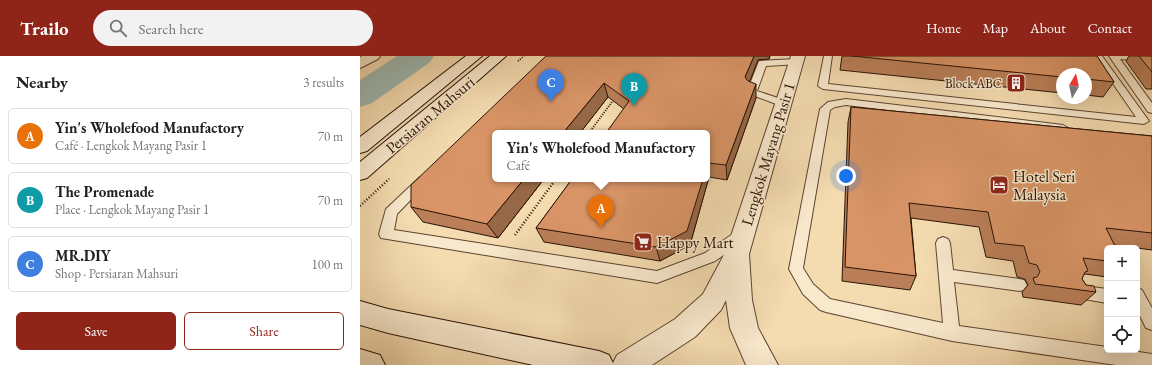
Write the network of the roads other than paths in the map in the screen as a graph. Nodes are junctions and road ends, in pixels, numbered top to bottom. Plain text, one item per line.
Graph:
1 (373, 56) edge
2 (475, 56) edge
3 (499, 56) edge
4 (828, 56) edge
5 (1098, 56) edge
6 (797, 59) edge
7 (1152, 59) edge
8 (360, 64) edge
9 (783, 103) junction
10 (1152, 110) edge
11 (1074, 129) edge
12 (360, 147) edge
13 (362, 173) edge
14 (430, 173) edge
15 (741, 243) junction
16 (944, 243) dead end
17 (947, 275) junction
18 (1019, 284) dead end
19 (1077, 292) edge
20 (1104, 296) edge
21 (1140, 302) edge
22 (360, 313) edge
23 (1152, 323) edge
24 (952, 333) junction
25 (360, 363) edge
26 (1151, 363) edge
27 (370, 365) edge
28 (599, 365) edge
29 (627, 365) edge
30 (764, 365) edge

1 - 8 street
2 - 12 street, Persiaran Mahsuri
3 - 13 street, Persiaran Mahsuri
4 - 5 lane
6 - 9 street, Lengkok Mayang Pasir 1
6 - 9 lane
7 - 10 lane
9 - 15 street, Lengkok Mayang Pasir 1
11 - 24 lane
14 - 15 lane
15 - 29 street, Lengkok Mayang Pasir 1
15 - 30 street, Lengkok Mayang Pasir 1
16 - 17 lane
17 - 18 lane
17 - 24 lane
19 - 20 lane
21 - 23 lane
22 - 28 street
24 - 26 lane
25 - 27 street

